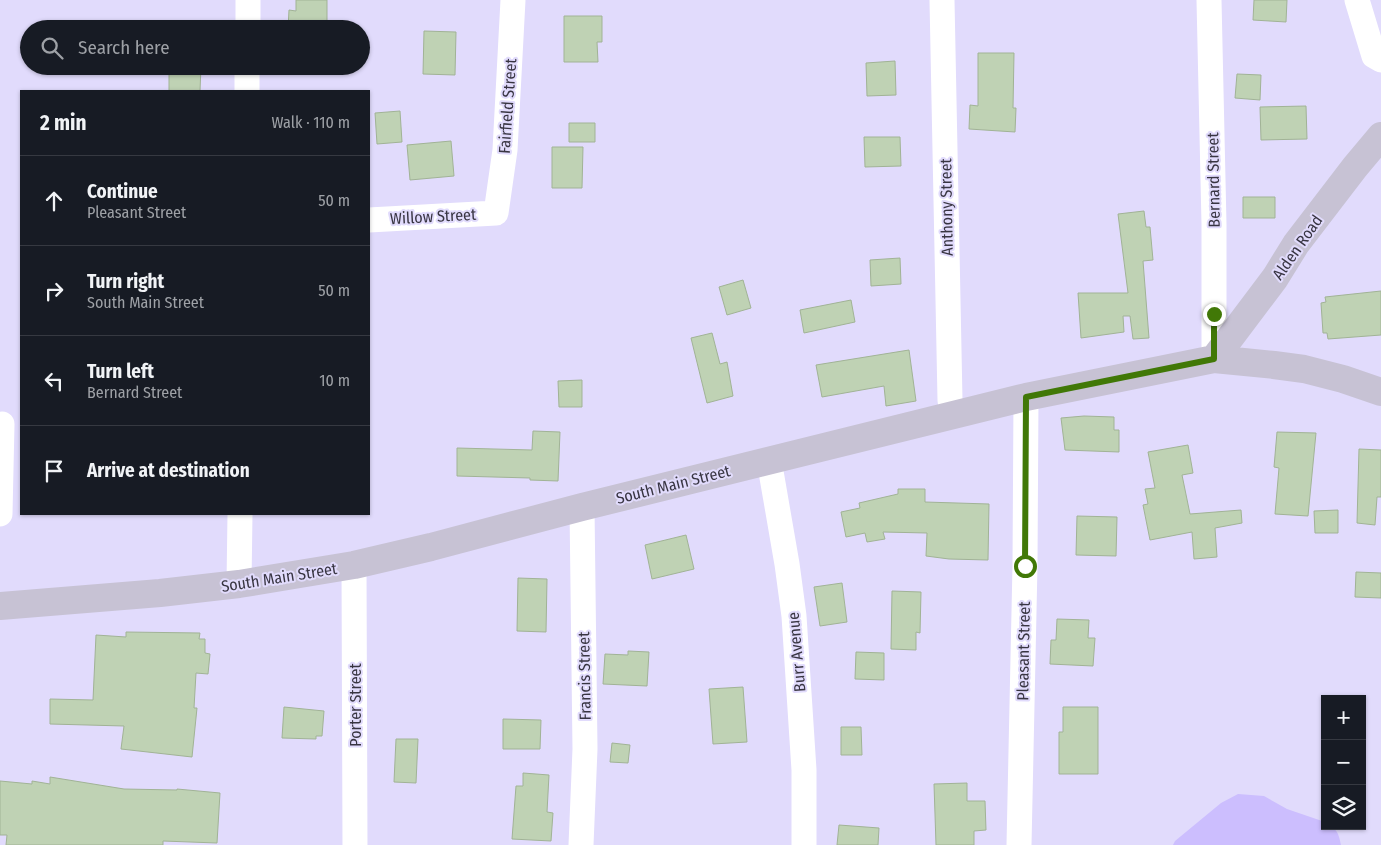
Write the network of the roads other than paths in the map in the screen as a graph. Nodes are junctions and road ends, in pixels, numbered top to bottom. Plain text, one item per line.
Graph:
1 (248, 0) edge
2 (513, 0) edge
3 (942, 0) edge
4 (1209, 0) edge
5 (1357, 0) edge
6 (248, 20) edge
7 (1381, 60) edge
8 (247, 75) edge
9 (247, 90) edge
10 (1381, 136) edge
11 (496, 212) joint
12 (370, 220) edge
13 (1214, 359) junction
14 (1381, 392) edge
15 (1026, 397) junction
16 (952, 414) junction
17 (2, 424) dead end
18 (769, 460) junction
19 (582, 507) junction
20 (0, 514) edge
21 (240, 515) edge
22 (354, 565) junction
23 (239, 584) junction
24 (0, 606) edge
25 (356, 845) edge
26 (581, 845) edge
27 (804, 845) edge
28 (1019, 845) edge

1 - 6 street
2 - 11 street, Fairfield Street
3 - 16 street, Anthony Street
4 - 13 street, Bernard Street
5 - 7 street
8 - 9 street
10 - 13 main road, Alden Road
11 - 12 street, Willow Street
13 - 14 main road, South Main Street
13 - 15 main road, South Main Street
15 - 16 main road, South Main Street
15 - 28 street, Pleasant Street
16 - 18 main road, South Main Street
17 - 20 street
18 - 19 main road, South Main Street
18 - 27 street, Burr Avenue
19 - 22 main road, South Main Street
19 - 26 street, Francis Street
21 - 23 street
22 - 23 main road, South Main Street
22 - 25 street, Porter Street
23 - 24 main road, South Main Street

